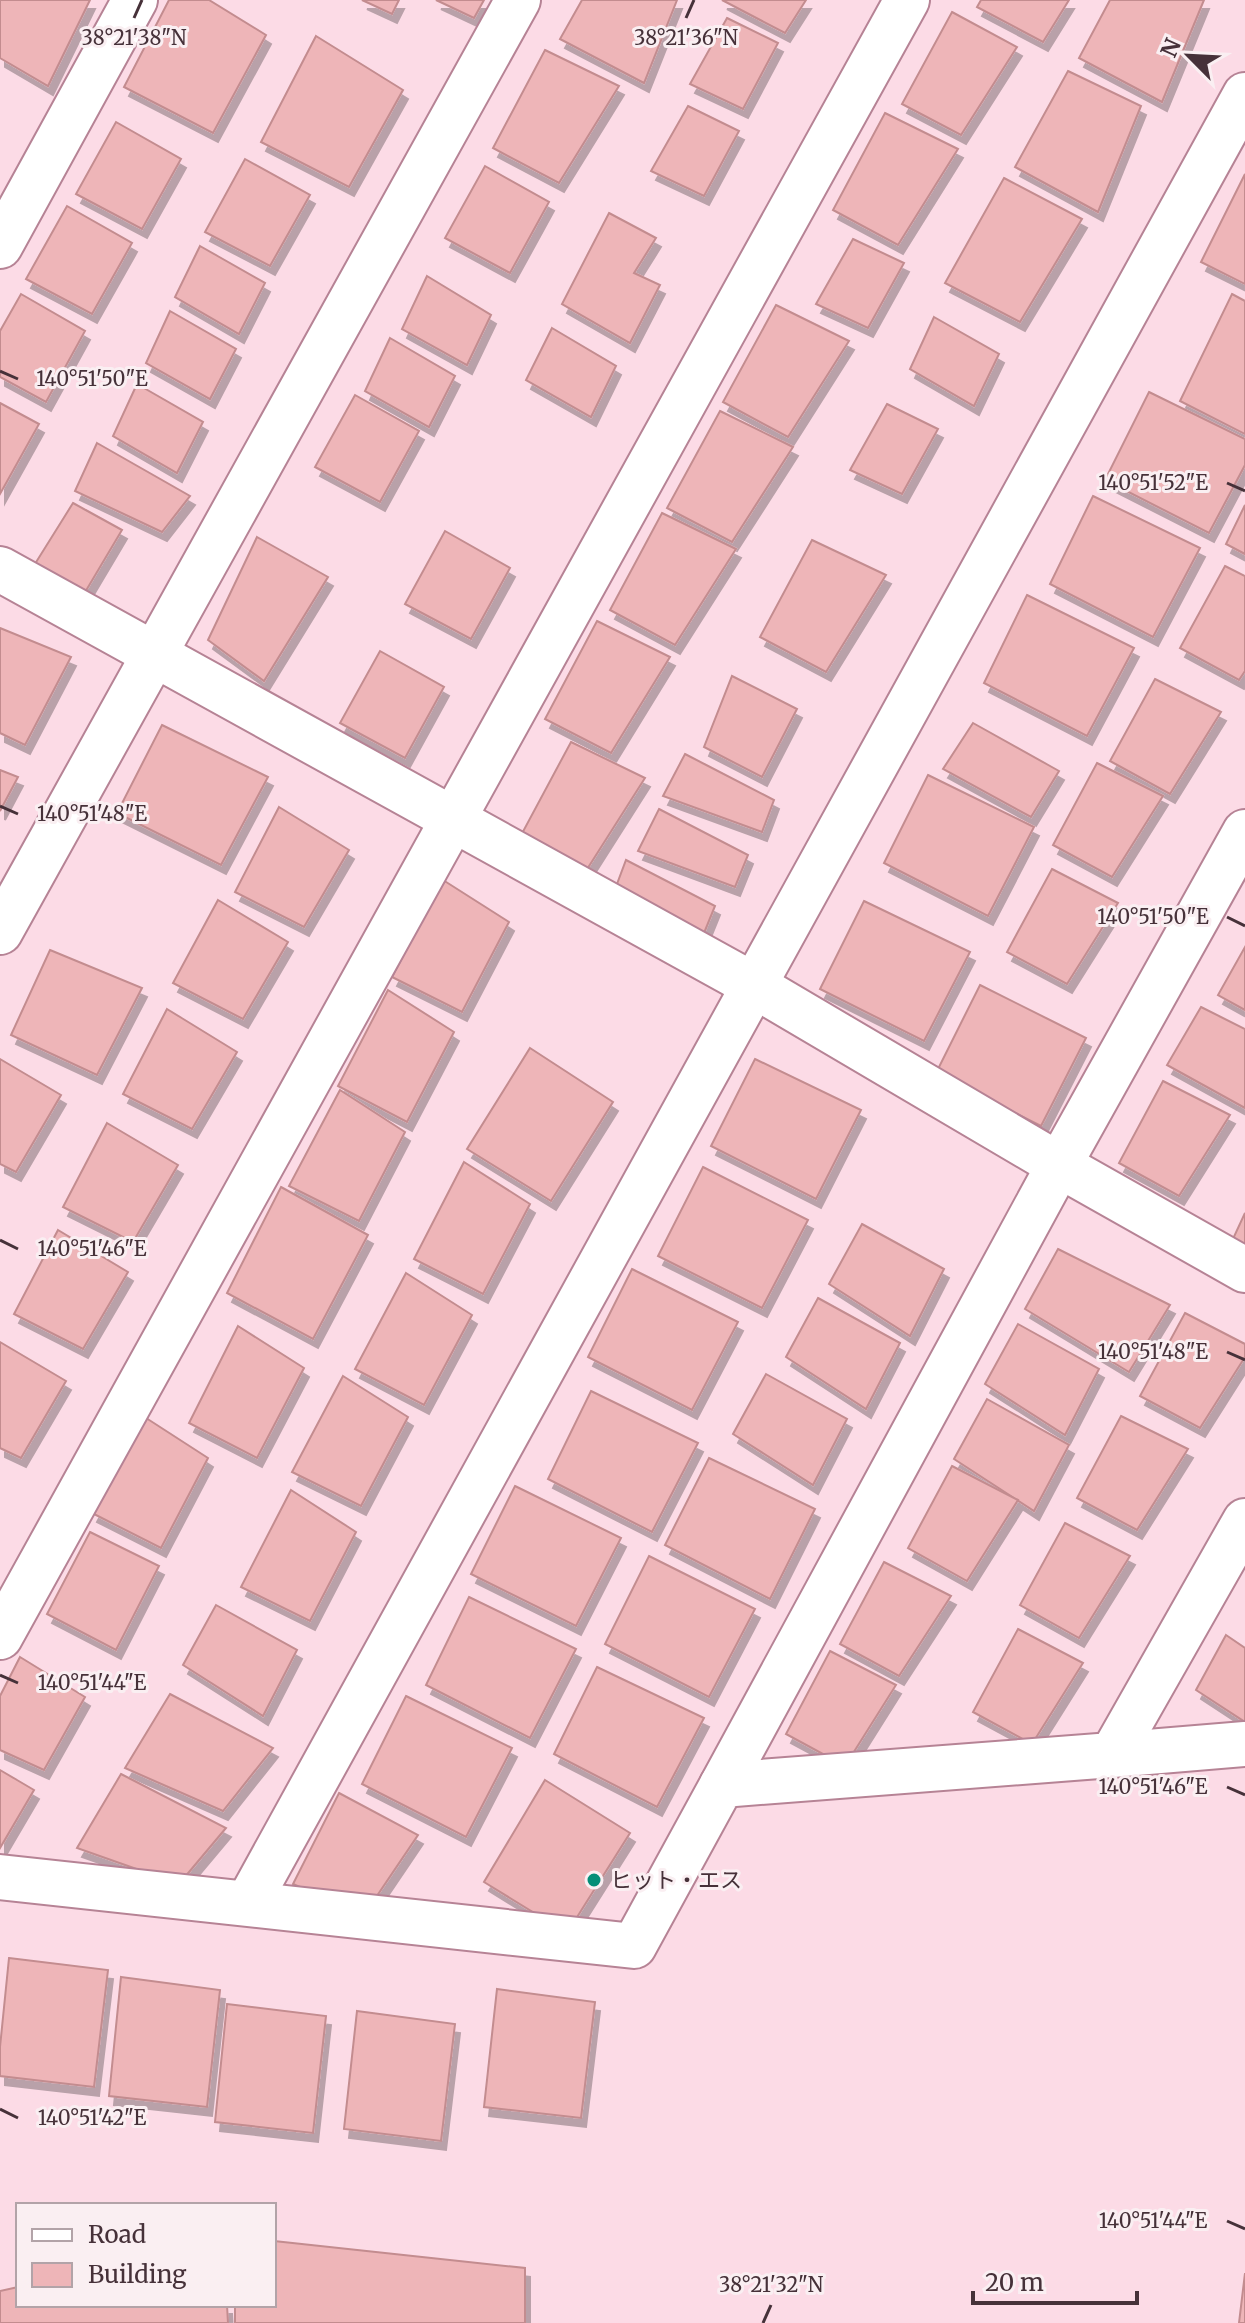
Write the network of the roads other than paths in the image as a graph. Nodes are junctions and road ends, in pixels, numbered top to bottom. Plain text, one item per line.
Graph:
1 (135, 0) edge
2 (518, 0) edge
3 (907, 0) edge
4 (1245, 95) edge
5 (0, 246) edge
6 (0, 569) edge
7 (155, 653) junction
8 (453, 819) junction
9 (1245, 832) edge
10 (0, 932) edge
11 (755, 986) junction
12 (1059, 1165) junction
13 (1245, 1270) edge
14 (1245, 1521) edge
15 (0, 1637) edge
16 (1245, 1744) edge
17 (1112, 1755) junction
18 (722, 1785) junction
19 (0, 1877) edge
20 (248, 1903) junction

1 - 5 street
2 - 7 street
3 - 8 street
4 - 11 street
6 - 7 street
7 - 8 street
7 - 10 street
8 - 11 street
8 - 15 street
9 - 12 street
11 - 12 street
11 - 20 street
12 - 13 street
12 - 18 street
14 - 17 street
16 - 17 street
17 - 18 street
18 - 20 street
19 - 20 street

